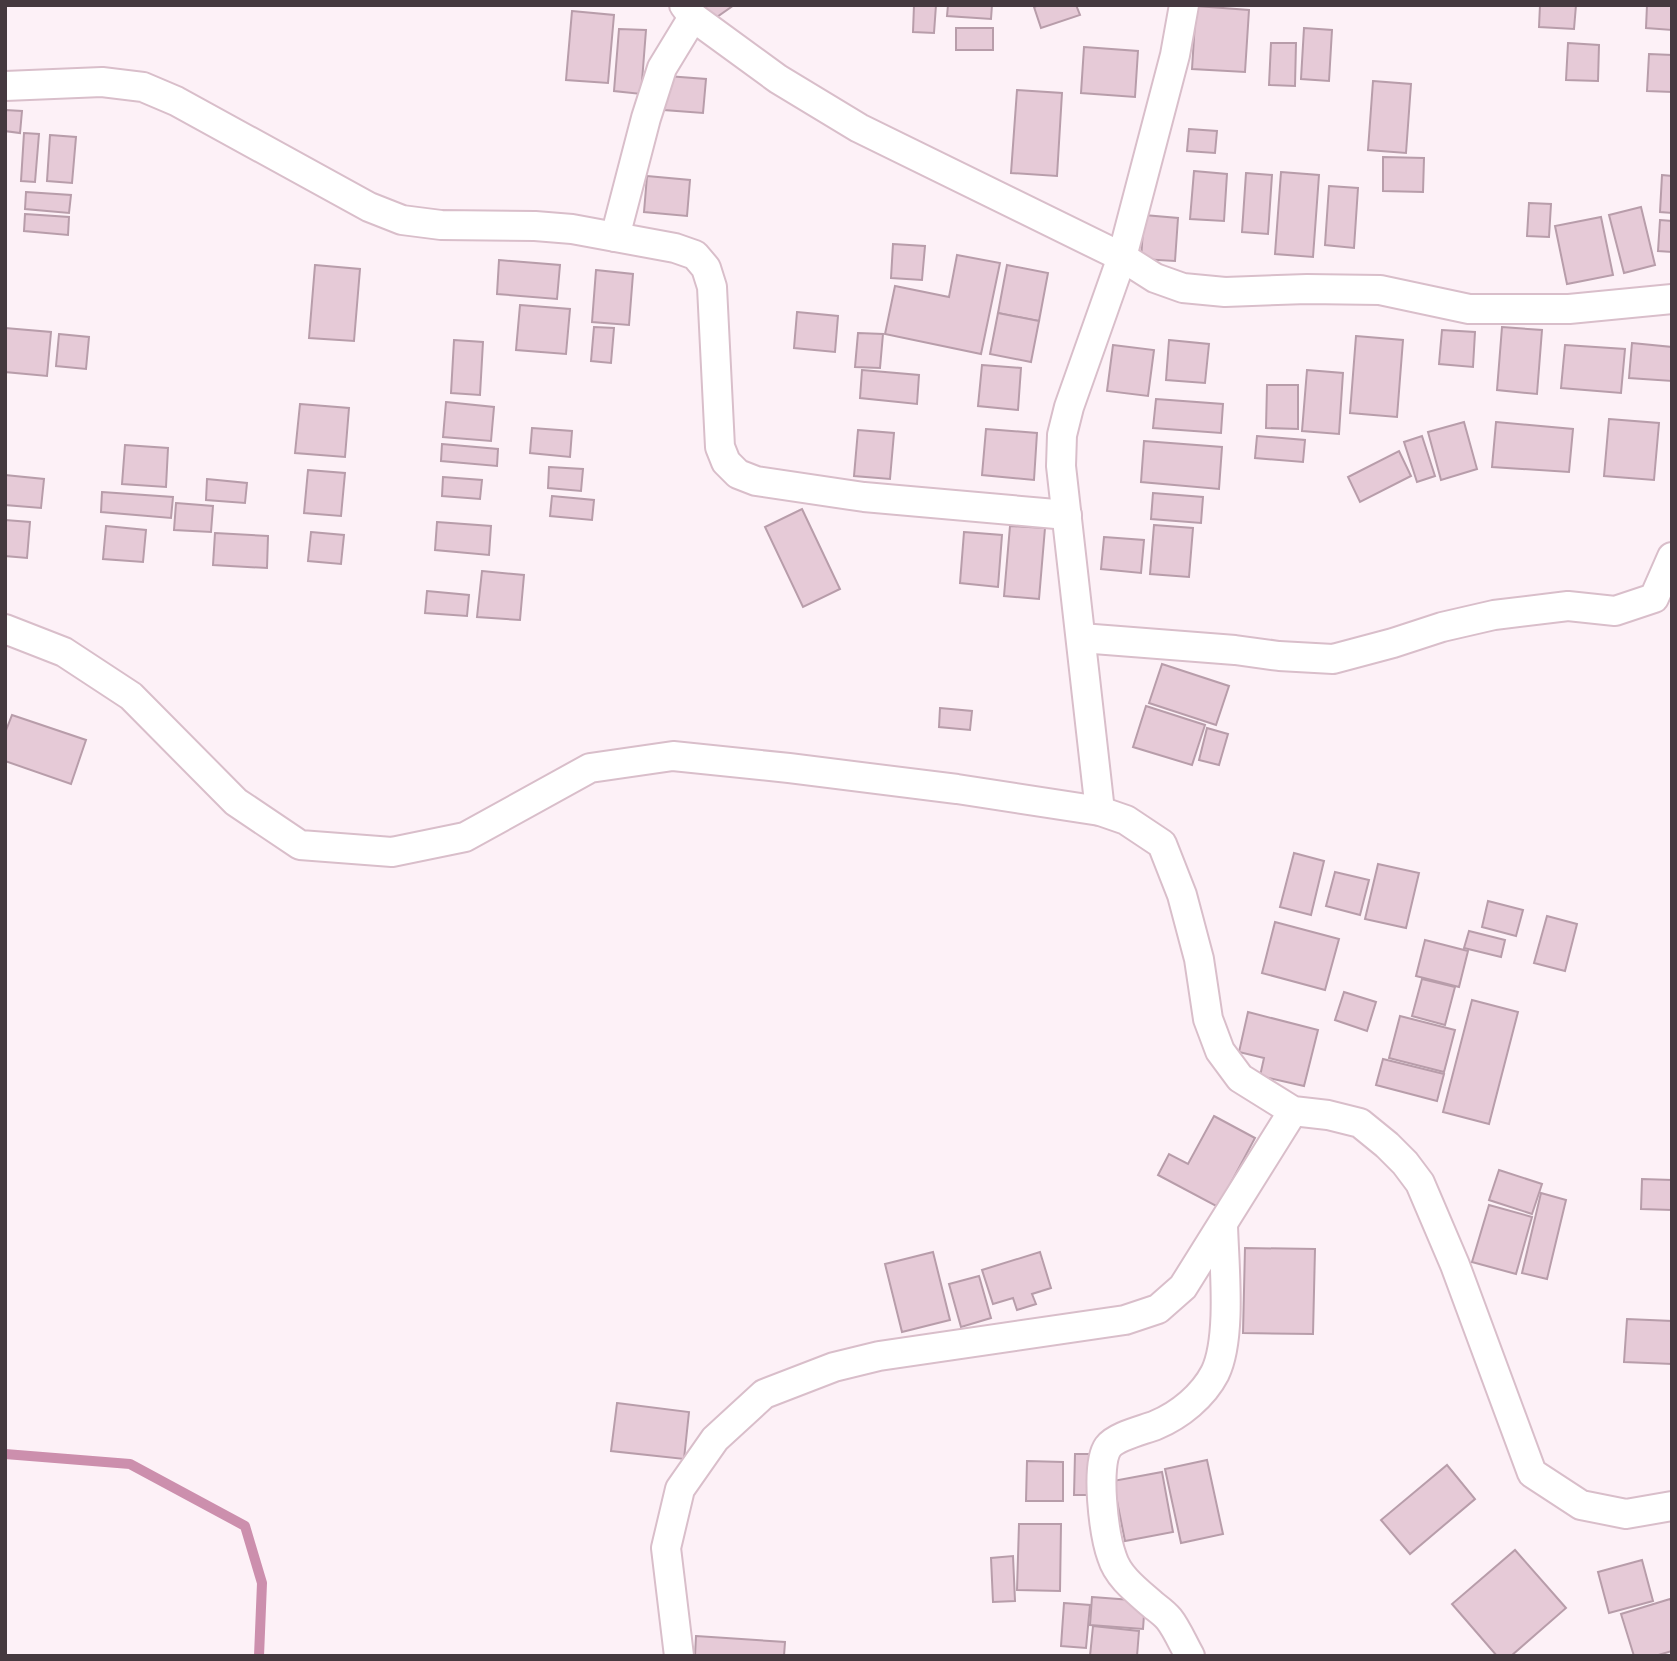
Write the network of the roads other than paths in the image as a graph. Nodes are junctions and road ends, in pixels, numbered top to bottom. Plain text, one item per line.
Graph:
1 (1184, 5) edge
2 (689, 11) edge
3 (5, 86) edge
4 (615, 236) junction
5 (1122, 257) junction
6 (1672, 299) edge
7 (1068, 515) junction
8 (1672, 557) edge
9 (5, 629) edge
10 (1081, 638) junction
11 (1100, 811) junction
12 (1293, 1111) junction
13 (1223, 1225) junction
14 (1672, 1506) edge
15 (679, 1656) edge
16 (1190, 1656) edge

1 - 5 street
2 - 4 street
2 - 5 street
3 - 4 street
4 - 7 street
5 - 6 street
5 - 7 street
7 - 10 street
8 - 10 street
9 - 11 street
10 - 11 street
11 - 12 street
12 - 13 street
12 - 14 street
13 - 15 street
13 - 16 street

